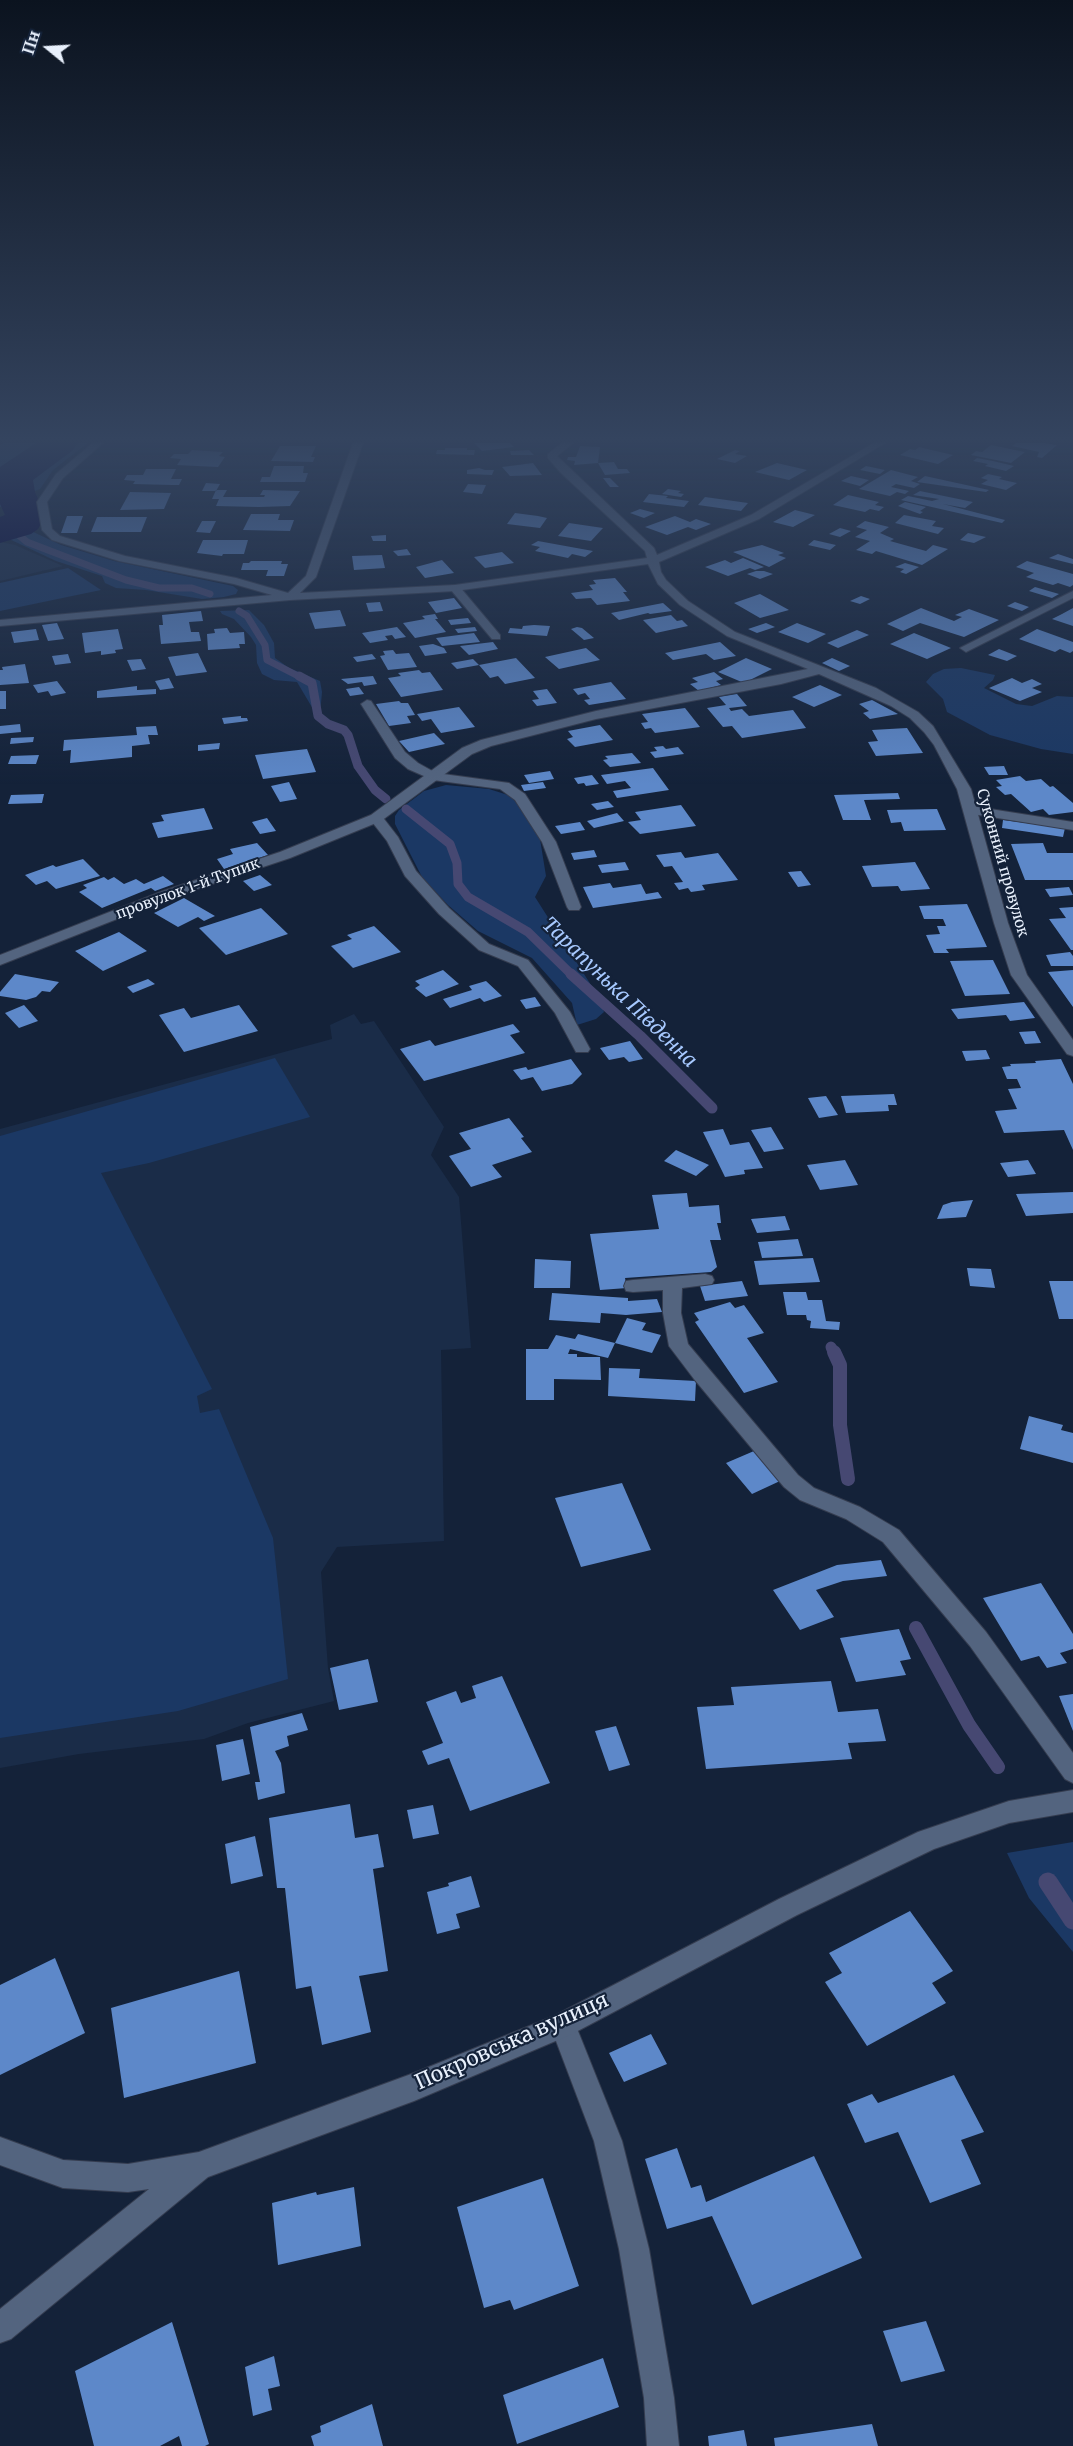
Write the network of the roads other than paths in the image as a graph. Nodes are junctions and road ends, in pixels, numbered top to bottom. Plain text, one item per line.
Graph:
1 (117, 557) edge
2 (318, 557) edge
3 (660, 557) edge
4 (653, 560) junction
5 (455, 588) junction
6 (1073, 594) edge
7 (290, 597) junction
8 (0, 622) edge
9 (496, 638) dead end
10 (966, 648) dead end
11 (819, 670) junction
12 (367, 704) dead end
13 (433, 776) junction
14 (971, 810) junction
15 (376, 818) junction
16 (1073, 826) edge
17 (574, 907) dead end
18 (0, 960) edge
19 (582, 1049) dead end
20 (1073, 1051) edge
21 (705, 1280) dead end
22 (673, 1283) junction
23 (633, 1286) dead end
24 (1073, 1772) edge
25 (1073, 1801) edge
26 (563, 2025) junction
27 (0, 2151) edge
28 (199, 2166) junction
29 (0, 2328) edge
30 (663, 2446) edge

1 - 7 street
2 - 7 street
3 - 4 street
4 - 5 street
4 - 11 street, Суконний провулок
5 - 7 street
5 - 9 street
6 - 10 street
7 - 8 street
11 - 13 street
11 - 14 street, Суконний провулок
12 - 13 street
13 - 15 street, провулок 1-й Тупик
13 - 17 street
14 - 16 street
14 - 20 street, Суконний провулок
15 - 18 street, провулок 1-й Тупик
15 - 19 street
21 - 22 street
22 - 23 street
22 - 24 street
25 - 26 street, Покровська вулиця
26 - 28 street, Покровська вулиця
26 - 30 street
27 - 28 street, Покровська вулиця
28 - 29 street

